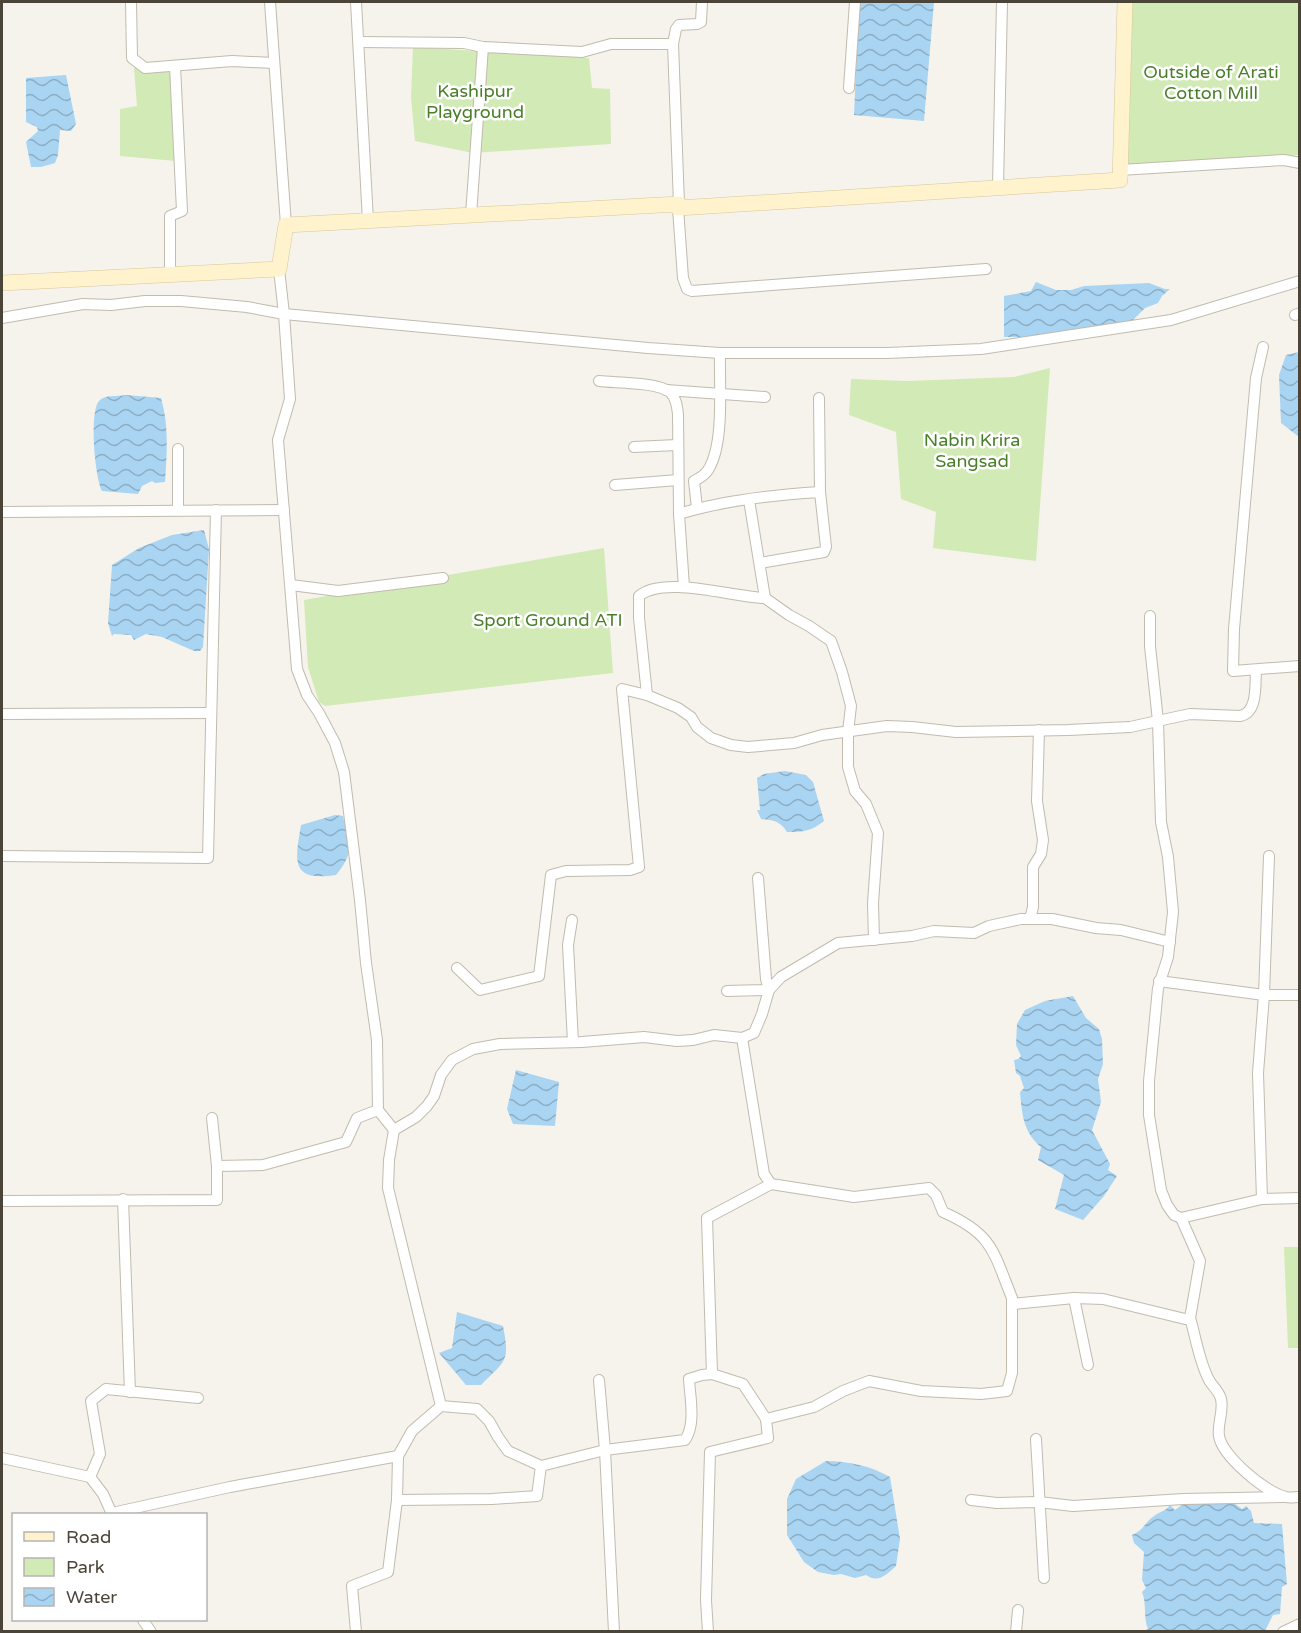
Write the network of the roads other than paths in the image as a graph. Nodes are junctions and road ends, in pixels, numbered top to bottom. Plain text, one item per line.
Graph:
1 (131, 2) edge
2 (270, 2) edge
3 (356, 2) edge
4 (702, 2) edge
5 (855, 2) edge
6 (1002, 2) edge
7 (1125, 2) edge
8 (358, 42) junction
9 (673, 44) junction
10 (483, 47) junction
11 (274, 63) junction
12 (175, 66) junction
13 (849, 88) dead end
14 (1299, 163) edge
15 (1120, 170) junction
16 (998, 186) junction
17 (678, 206) junction
18 (471, 215) junction
19 (368, 220) junction
20 (286, 225) junction
21 (279, 269) junction
22 (986, 269) dead end
23 (170, 274) junction
24 (1299, 281) edge
25 (2, 283) edge
26 (284, 314) junction
27 (2, 318) edge
28 (1263, 347) dead end
29 (720, 353) junction
30 (599, 381) dead end
31 (666, 390) junction
32 (719, 394) junction
33 (765, 397) dead end
34 (819, 398) dead end
35 (677, 445) junction
36 (634, 447) dead end
37 (178, 449) dead end
38 (678, 480) junction
39 (615, 485) dead end
40 (820, 492) junction
41 (750, 500) junction
42 (697, 508) junction
43 (178, 510) junction
44 (216, 510) junction
45 (284, 510) junction
46 (2, 512) edge
47 (679, 514) junction
48 (760, 563) junction
49 (443, 578) dead end
50 (291, 585) junction
51 (684, 587) junction
52 (765, 598) junction
53 (1150, 616) dead end
54 (1299, 666) edge
55 (1256, 670) junction
56 (647, 695) junction
57 (211, 713) junction
58 (2, 714) edge
59 (1158, 721) junction
60 (1039, 730) junction
61 (848, 732) junction
62 (2, 856) edge
63 (1269, 856) dead end
64 (758, 878) dead end
65 (1030, 919) junction
66 (572, 920) dead end
67 (874, 940) junction
68 (1170, 942) junction
69 (457, 968) dead end
70 (1159, 981) junction
71 (769, 990) junction
72 (727, 991) dead end
73 (1264, 995) junction
74 (1299, 995) edge
75 (742, 1038) junction
76 (573, 1042) junction
77 (378, 1110) junction
78 (212, 1118) dead end
79 (394, 1130) junction
80 (217, 1166) junction
81 (771, 1184) junction
82 (1299, 1198) edge
83 (123, 1199) junction
84 (1262, 1199) junction
85 (2, 1201) edge
86 (1181, 1218) junction
87 (1074, 1298) junction
88 (1012, 1304) junction
89 (1191, 1318) junction
90 (1088, 1365) dead end
91 (712, 1374) junction
92 (599, 1380) dead end
93 (130, 1392) junction
94 (198, 1398) dead end
95 (441, 1406) junction
96 (766, 1419) junction
97 (1036, 1438) dead end
98 (605, 1450) junction
99 (398, 1456) junction
100 (2, 1458) edge
101 (541, 1466) junction
102 (90, 1477) junction
103 (1285, 1497) junction
104 (1299, 1497) edge
105 (397, 1500) junction
106 (971, 1500) dead end
107 (1039, 1502) junction
108 (112, 1513) edge
109 (116, 1513) edge
110 (1044, 1578) dead end
111 (1018, 1610) dead end
112 (1299, 1624) edge
113 (356, 1632) edge
114 (614, 1632) edge
115 (708, 1632) edge
116 (1016, 1632) edge
117 (1283, 1632) edge

1 - 12 street
2 - 11 street
3 - 8 street
4 - 9 street
5 - 13 street
6 - 16 street
7 - 15 street
8 - 10 street
8 - 19 street
9 - 10 street
9 - 17 street
10 - 18 street
11 - 12 street
11 - 20 street
12 - 23 street
14 - 15 street
15 - 16 street
16 - 17 street
17 - 18 street
17 - 22 street
18 - 19 street
19 - 20 street
20 - 21 street
21 - 23 street
21 - 26 street
23 - 25 street
24 - 29 street
26 - 27 street
26 - 29 street
26 - 45 street
28 - 55 street
29 - 32 street
30 - 31 street
31 - 32 street
31 - 35 street
32 - 33 street
32 - 42 street
34 - 40 street
35 - 36 street
35 - 38 street
37 - 43 street
38 - 39 street
38 - 47 street
40 - 41 street
40 - 48 street
41 - 42 street
41 - 48 street
42 - 47 street
43 - 44 street
43 - 46 street
44 - 45 street
44 - 57 street
45 - 50 street
47 - 51 street
48 - 52 street
49 - 50 street
50 - 77 street
51 - 52 street
51 - 56 street
52 - 61 street
53 - 59 street
54 - 55 street
55 - 59 street
56 - 61 street
56 - 69 street
57 - 58 street
57 - 62 street
59 - 60 street
59 - 68 street
60 - 61 street
60 - 65 street
61 - 67 street
63 - 73 street
64 - 71 street
65 - 67 street
65 - 68 street
66 - 76 street
67 - 71 street
68 - 70 street
70 - 73 street
70 - 86 street
71 - 72 street
71 - 75 street
73 - 74 street
73 - 84 street
75 - 76 street
75 - 81 street
76 - 79 street
77 - 79 street
77 - 80 street
78 - 80 street
79 - 95 street
80 - 83 street
81 - 88 street
81 - 91 street
82 - 84 street
83 - 85 street
83 - 93 street
84 - 86 street
86 - 89 street
87 - 88 street
87 - 89 street
87 - 90 street
88 - 96 street
89 - 103 street
91 - 96 street
91 - 98 street
92 - 98 street
93 - 94 street
93 - 102 street
95 - 99 street
95 - 101 street
96 - 115 street
97 - 107 street
98 - 101 street
98 - 114 street
99 - 105 street
99 - 109 street
100 - 102 street
101 - 105 street
102 - 108 street
103 - 104 street
103 - 107 street
105 - 113 street
106 - 107 street
107 - 110 street
111 - 116 street
112 - 117 street

